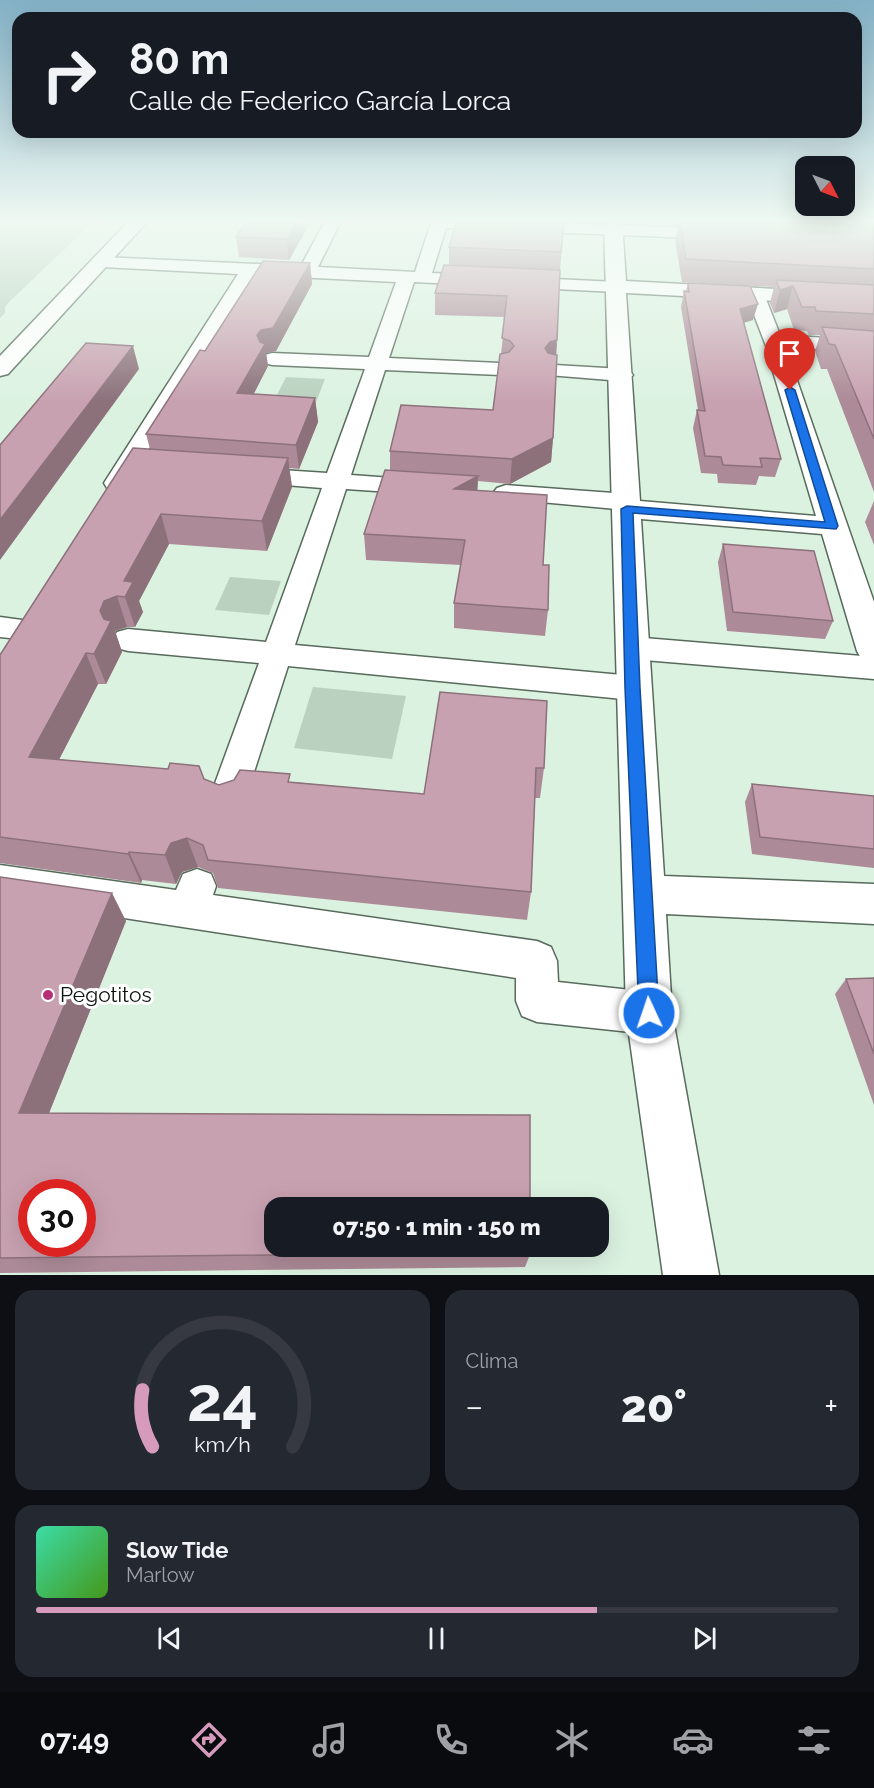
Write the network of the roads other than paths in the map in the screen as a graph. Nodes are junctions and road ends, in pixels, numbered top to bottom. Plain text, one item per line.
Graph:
1 (82, 282) edge
2 (242, 282) edge
3 (412, 282) edge
4 (526, 282) edge
5 (617, 282) edge
6 (617, 287) junction
7 (754, 294) junction
8 (874, 300) edge
9 (772, 340) junction
10 (874, 347) edge
11 (195, 357) junction
12 (220, 357) edge
13 (272, 359) edge
14 (377, 363) junction
15 (783, 368) joint
16 (0, 369) edge
17 (500, 369) edge
18 (555, 371) edge
19 (622, 375) junction
20 (231, 474) edge
21 (336, 481) junction
22 (441, 489) edge
23 (488, 492) edge
24 (102, 505) edge
25 (627, 505) junction
26 (832, 526) junction
27 (128, 640) dead end
28 (632, 648) junction
29 (874, 651) edge
30 (277, 654) junction
31 (874, 668) edge
32 (633, 688) junction
33 (228, 797) edge
34 (0, 882) edge
35 (642, 894) junction
36 (874, 904) edge
37 (649, 1013) junction
38 (691, 1275) edge

1 - 16 street
2 - 11 street
3 - 14 street
4 - 6 street
5 - 6 street
6 - 7 street
6 - 19 street
7 - 8 street
7 - 9 street
9 - 10 street
9 - 15 street
11 - 12 street
11 - 24 street
13 - 14 street
14 - 17 street
14 - 21 street
15 - 26 street
18 - 19 street
19 - 25 street
20 - 21 street
21 - 22 street
21 - 30 street
23 - 25 street
25 - 26 street
25 - 28 street
26 - 29 street
27 - 30 street
28 - 31 street
28 - 32 street
30 - 32 street
30 - 33 street
32 - 35 street
34 - 37 street
35 - 36 street
35 - 37 street
37 - 38 street

